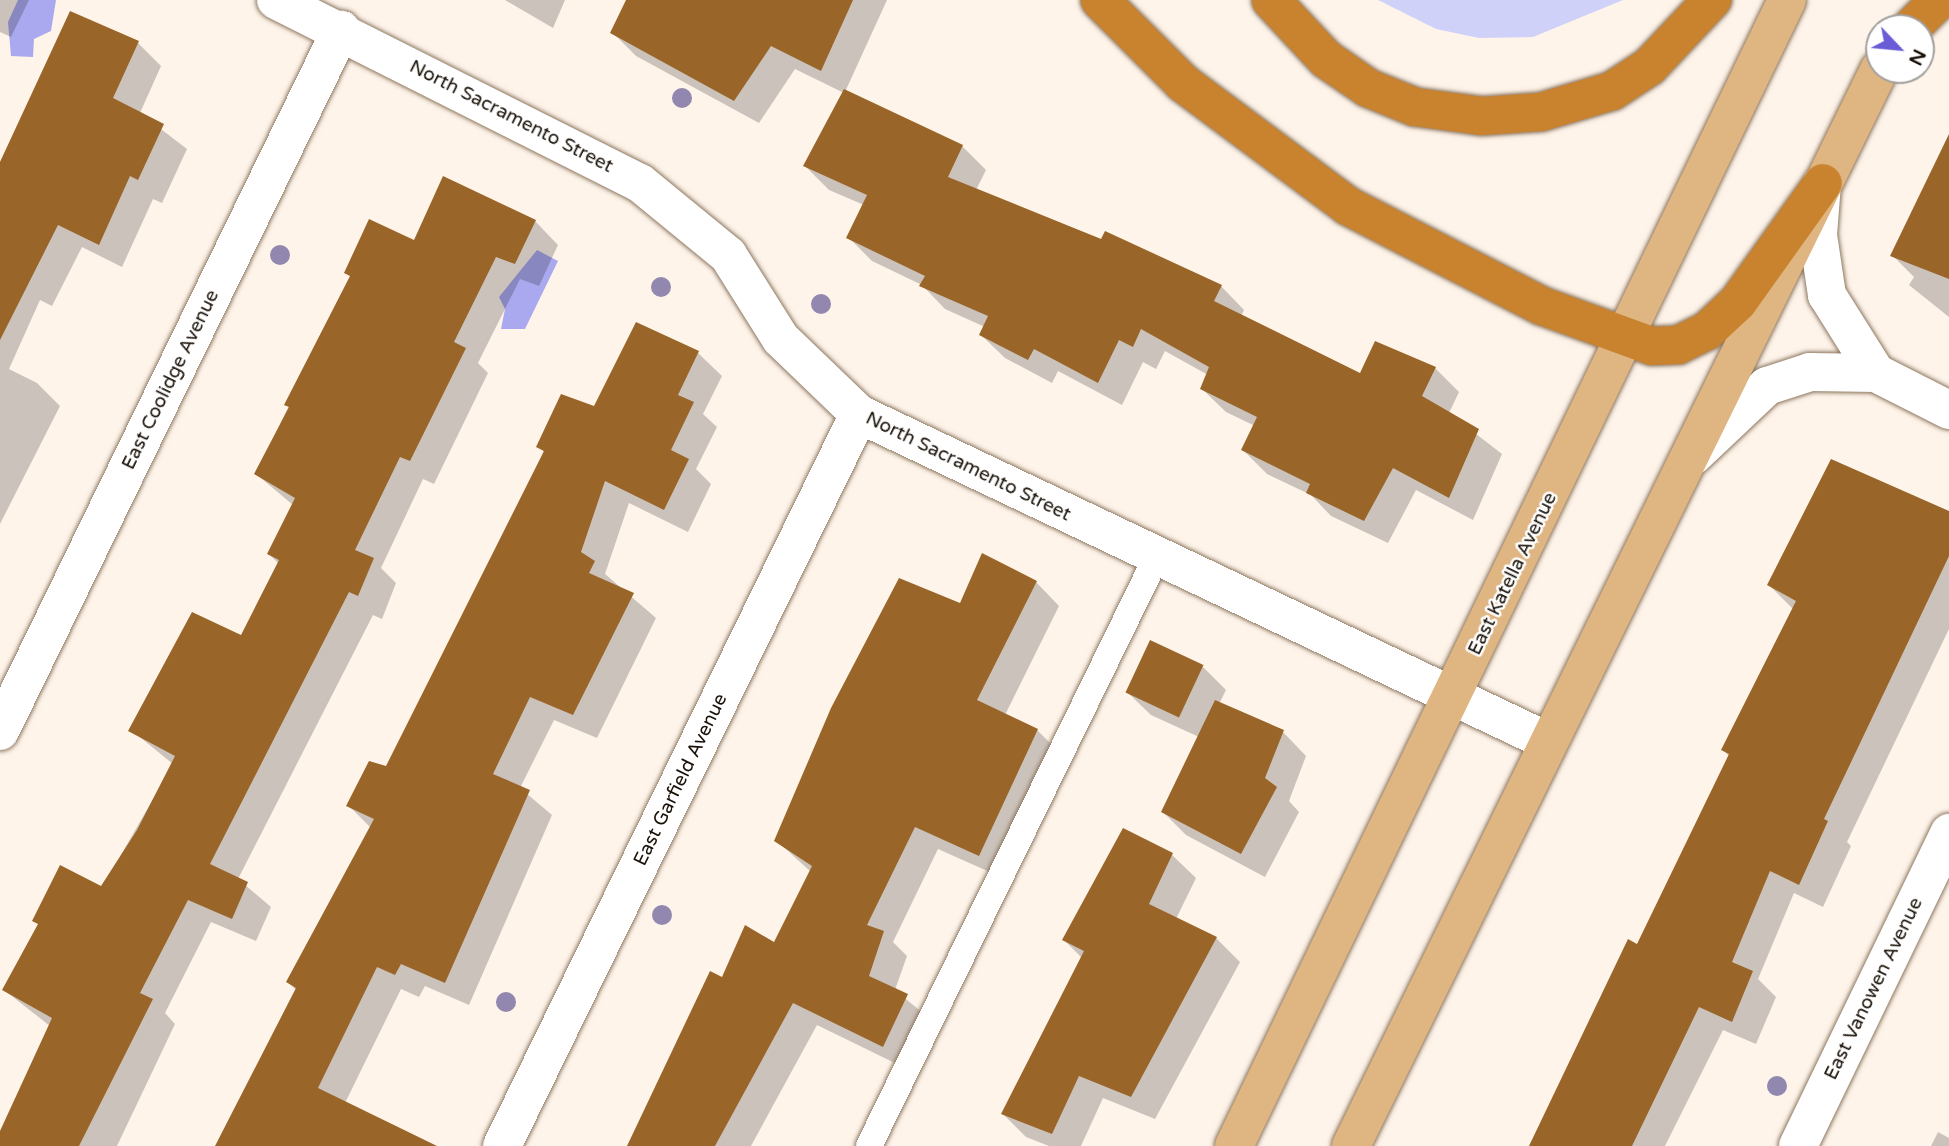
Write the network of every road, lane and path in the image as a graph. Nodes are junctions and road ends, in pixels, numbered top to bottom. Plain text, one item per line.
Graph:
1 (275, 0) edge
2 (1100, 0) edge
3 (1271, 0) edge
4 (1712, 0) edge
5 (1787, 0) edge
6 (1939, 0) edge
7 (1925, 14) edge
8 (341, 30) junction
9 (1872, 84) edge
10 (1823, 183) junction
11 (1627, 340) junction
12 (1876, 373) junction
13 (1949, 410) edge
14 (859, 414) junction
15 (1682, 468) junction
16 (1156, 558) junction
17 (1455, 695) junction
18 (0, 731) edge
19 (1548, 741) junction
20 (1949, 833) edge
21 (502, 1146) edge
22 (869, 1146) edge
23 (1234, 1146) edge
24 (1352, 1146) edge
25 (1798, 1146) edge

1 - 8 street, North Sacramento Street
2 - 11 highway
3 - 4 highway
5 - 11 main road, East Katella Avenue
6 - 7 highway
8 - 14 street, North Sacramento Street
8 - 18 street, East Coolidge Avenue
9 - 10 main road
10 - 11 highway
10 - 12 street
10 - 15 main road
11 - 17 main road, East Katella Avenue
12 - 13 street
12 - 15 street
14 - 16 street, North Sacramento Street
14 - 21 street, East Garfield Avenue
15 - 19 main road
16 - 17 street, North Sacramento Street
16 - 22 lane
17 - 19 street, North Sacramento Street
17 - 23 main road, East Katella Avenue
19 - 24 main road
20 - 25 street, East Vanowen Avenue

